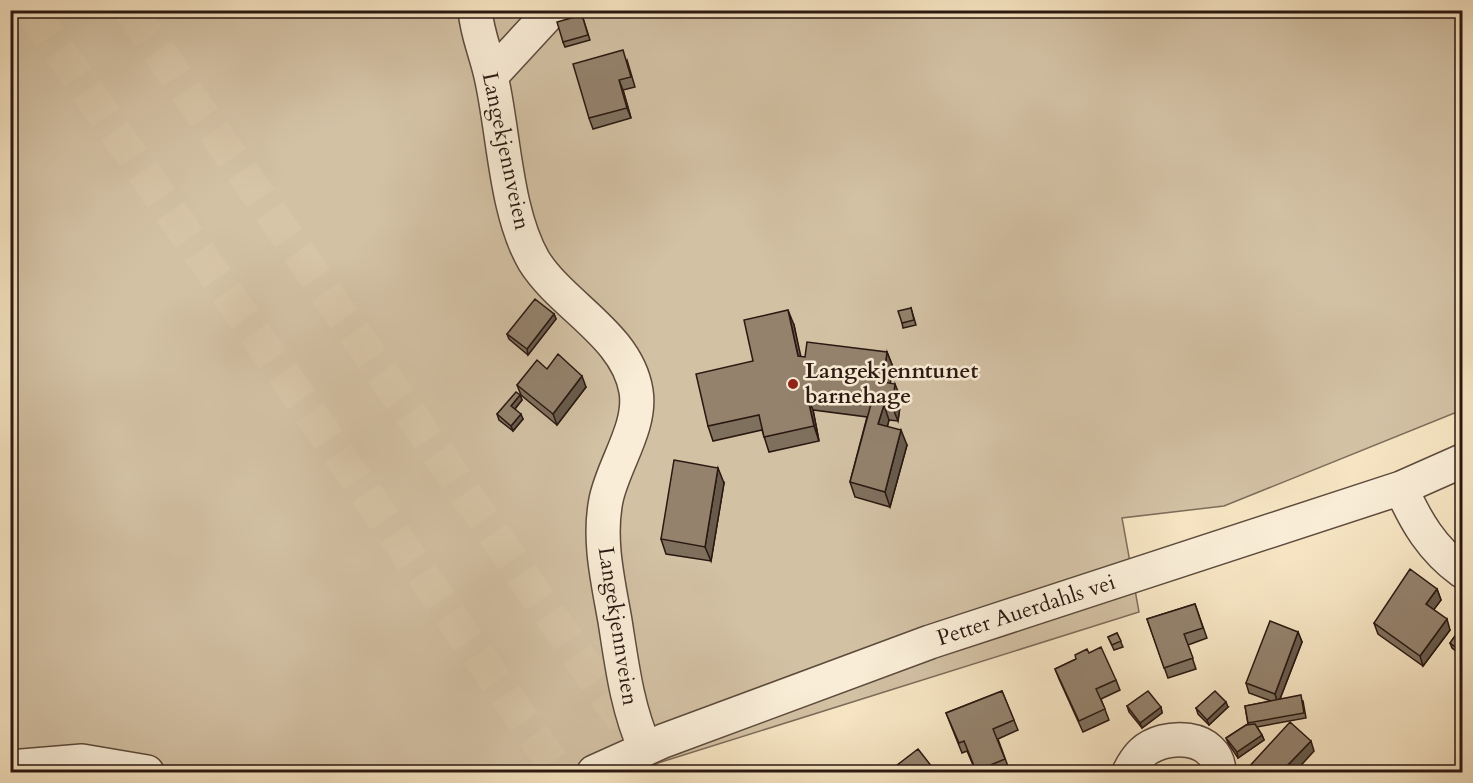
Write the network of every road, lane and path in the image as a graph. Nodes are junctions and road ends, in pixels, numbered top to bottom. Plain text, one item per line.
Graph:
1 (476, 10) edge
2 (552, 10) edge
3 (491, 76) junction
4 (1462, 461) edge
5 (1401, 488) junction
6 (1462, 572) edge
7 (645, 748) junction
8 (10, 767) edge
9 (147, 772) edge
10 (594, 772) edge
11 (1129, 772) edge
12 (1219, 772) edge

1 - 3 street, Langekjennveien
2 - 3 street
3 - 7 street, Langekjennveien
4 - 5 street, Petter Auerdahls vei
5 - 6 street
5 - 7 street, Petter Auerdahls vei
7 - 10 street, Petter Auerdahls vei
8 - 9 street
11 - 12 street

